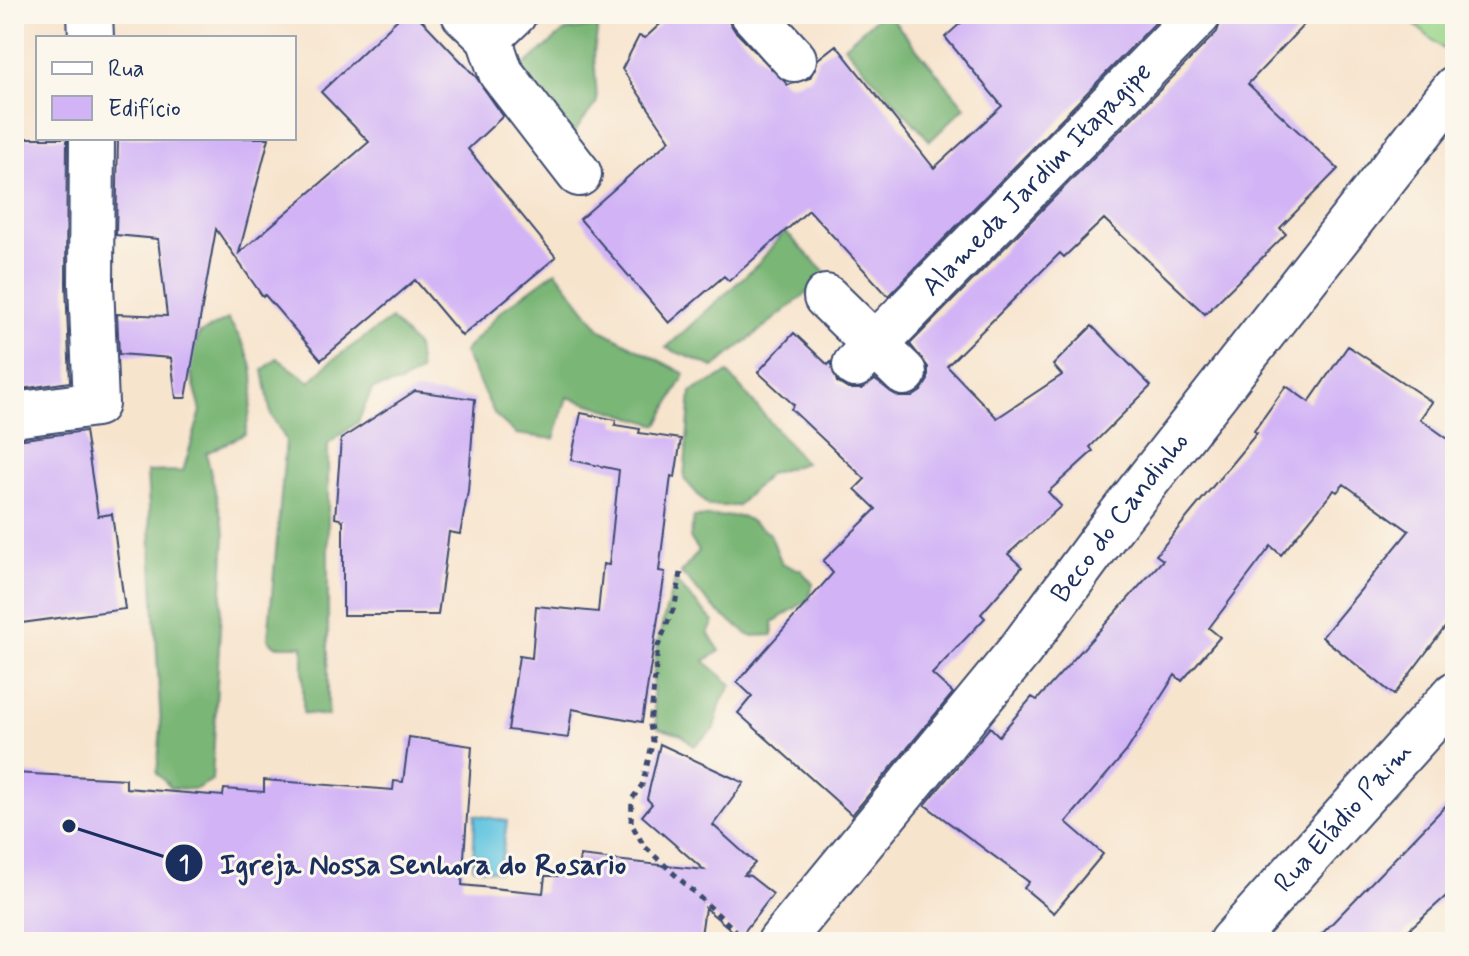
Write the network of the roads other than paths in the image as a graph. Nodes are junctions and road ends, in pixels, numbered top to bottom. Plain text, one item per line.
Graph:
1 (90, 14) edge
2 (753, 14) edge
3 (1199, 14) edge
4 (489, 22) edge
5 (91, 36) edge
6 (794, 59) dead end
7 (1455, 88) edge
8 (92, 140) edge
9 (579, 174) dead end
10 (826, 297) dead end
11 (14, 415) edge
12 (1455, 694) edge
13 (760, 938) edge
14 (1231, 942) edge

1 - 5 street
2 - 6 street
3 - 10 street, Alameda Jardim Itapagipe
4 - 9 street
7 - 13 street, Beco do Candinho
8 - 11 street
12 - 14 street, Rua Eládio Paim

